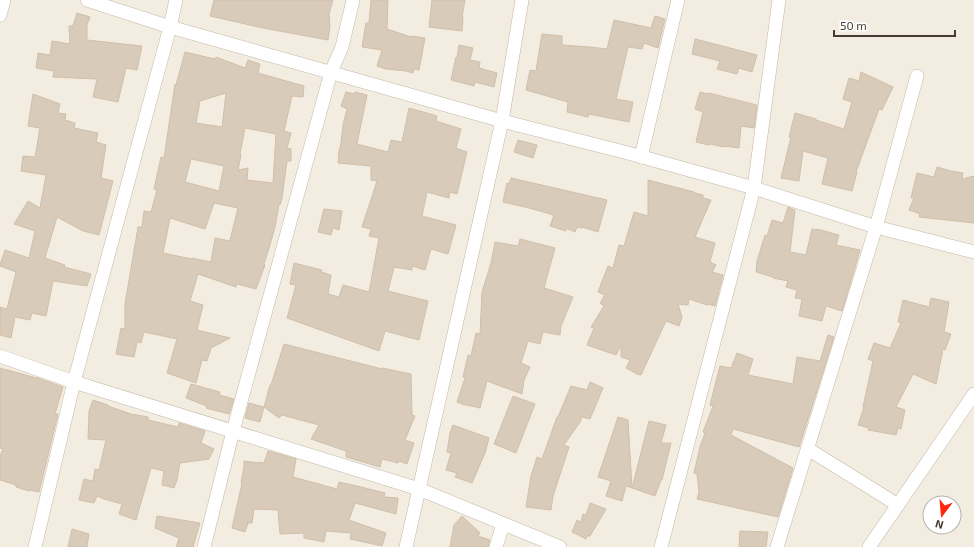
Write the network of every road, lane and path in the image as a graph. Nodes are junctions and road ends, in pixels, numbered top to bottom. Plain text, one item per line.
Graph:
1 (4, 0) edge
2 (87, 0) edge
3 (176, 0) edge
4 (353, 0) edge
5 (522, 0) edge
6 (678, 0) edge
7 (779, 0) edge
8 (0, 15) edge
9 (170, 27) junction
10 (331, 72) junction
11 (917, 76) dead end
12 (502, 121) junction
13 (641, 157) junction
14 (754, 188) junction
15 (876, 227) junction
16 (974, 252) edge
17 (0, 356) edge
18 (74, 382) junction
19 (974, 394) edge
20 (234, 431) junction
21 (808, 449) junction
22 (419, 488) junction
23 (898, 505) junction
24 (503, 524) junction
25 (35, 547) edge
26 (204, 547) edge
27 (406, 547) edge
28 (496, 547) edge
29 (560, 547) edge
30 (661, 547) edge
31 (777, 547) edge
32 (869, 547) edge

1 - 8 street
2 - 9 street
3 - 9 street
4 - 10 street
5 - 12 street
6 - 13 street
7 - 14 street
9 - 10 street
9 - 18 street
10 - 12 street
10 - 20 street
11 - 15 street
12 - 13 street
12 - 22 street
13 - 14 street
14 - 15 street
14 - 30 street
15 - 16 street
15 - 21 street
17 - 18 street
18 - 20 street
18 - 25 street
19 - 23 street
20 - 22 street
20 - 26 street
21 - 23 street
21 - 31 street
22 - 24 street
22 - 27 street
23 - 32 street
24 - 28 street
24 - 29 street

